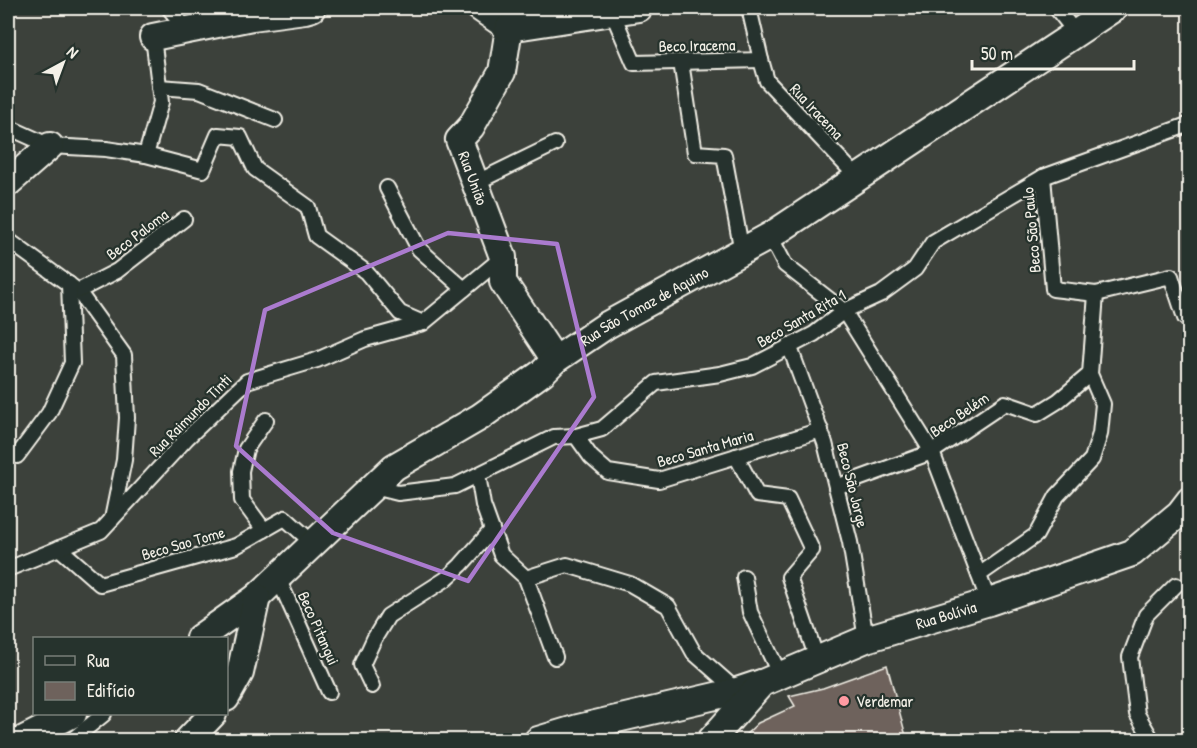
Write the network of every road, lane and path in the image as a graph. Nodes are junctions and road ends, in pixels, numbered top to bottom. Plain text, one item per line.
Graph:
1 (169, 8) edge
2 (312, 8) edge
3 (480, 8) edge
4 (639, 8) edge
5 (749, 8) edge
6 (1056, 8) edge
7 (1114, 8) edge
8 (612, 12) junction
9 (572, 13) edge
10 (509, 28) junction
11 (187, 30) junction
12 (1076, 33) junction
13 (153, 38) joint
14 (761, 60) junction
15 (681, 62) junction
16 (159, 87) junction
17 (275, 120) dead end
18 (1190, 124) edge
19 (8, 127) edge
20 (555, 144) dead end
21 (50, 146) junction
22 (146, 155) junction
23 (1043, 177) junction
24 (858, 178) junction
25 (8, 183) edge
26 (475, 183) junction
27 (387, 188) dead end
28 (184, 219) dead end
29 (770, 236) junction
30 (8, 240) edge
31 (742, 252) junction
32 (503, 257) junction
33 (74, 287) junction
34 (464, 289) junction
35 (1096, 294) junction
36 (844, 311) junction
37 (1190, 320) edge
38 (423, 323) junction
39 (789, 345) junction
40 (555, 360) junction
41 (1090, 374) junction
42 (266, 420) dead end
43 (821, 430) junction
44 (576, 436) junction
45 (932, 452) junction
46 (17, 456) dead end
47 (736, 456) junction
48 (477, 475) junction
49 (374, 487) junction
50 (836, 487) junction
51 (1190, 500) edge
52 (112, 519) junction
53 (264, 530) junction
54 (492, 530) junction
55 (314, 544) junction
56 (59, 549) junction
57 (8, 569) edge
58 (979, 575) junction
59 (744, 577) dead end
60 (278, 578) junction
61 (526, 578) junction
62 (1176, 585) dead end
63 (257, 597) junction
64 (989, 602) junction
65 (203, 637) edge
66 (866, 639) junction
67 (555, 657) dead end
68 (817, 659) junction
69 (771, 679) junction
70 (372, 686) dead end
71 (737, 691) junction
72 (329, 692) dead end
73 (228, 694) edge
74 (71, 715) edge
75 (103, 715) edge
76 (212, 715) edge
77 (22, 741) edge
78 (72, 741) edge
79 (188, 741) edge
80 (537, 741) edge
81 (711, 741) edge
82 (1152, 741) edge

1 - 11 lane
2 - 11 street
3 - 10 street
4 - 8 street
5 - 14 lane, Beco Iracema
6 - 12 lane
7 - 12 street, Rua São Tomaz de Aquino
8 - 9 street
8 - 15 lane, Beco Iracema
9 - 10 street
10 - 26 street, Rua União
11 - 13 street
12 - 24 street, Rua São Tomaz de Aquino
13 - 16 lane
14 - 15 lane, Beco Iracema
14 - 24 lane, Rua Iracema
15 - 31 lane
16 - 17 lane
16 - 22 lane
18 - 23 lane, Beco Santa Rita 1
19 - 21 lane
20 - 26 lane
21 - 22 lane
21 - 25 street
22 - 38 lane
23 - 35 lane, Beco São Paulo
23 - 36 lane, Beco Santa Rita 1
24 - 29 street, Rua São Tomaz de Aquino
26 - 32 street, Rua União
27 - 34 lane
28 - 33 lane, Beco Paloma
29 - 31 street, Rua São Tomaz de Aquino
29 - 36 lane
30 - 33 lane
31 - 40 street, Rua São Tomaz de Aquino
32 - 34 lane, Rua Raimundo Tinti
32 - 40 street, Rua União
33 - 46 lane
33 - 52 lane
34 - 38 lane, Rua Raimundo Tinti
35 - 37 lane, Beco São Paulo
35 - 41 lane
36 - 39 lane, Beco Santa Rita 1
36 - 45 lane
38 - 52 lane, Rua Raimundo Tinti
39 - 43 lane, Beco São Jorge
39 - 44 lane, Beco Santa Rita 1
40 - 49 street, Rua São Tomaz de Aquino
41 - 45 lane, Beco Belém
41 - 58 lane
42 - 53 lane
43 - 47 lane, Beco Santa Maria
43 - 50 lane, Beco São Jorge
44 - 47 lane, Beco Santa Maria
44 - 48 lane, Beco Santa Rita 1
45 - 50 lane, Beco Belém
45 - 58 lane
47 - 68 lane
48 - 49 lane, Beco Santa Rita 1
48 - 54 lane
49 - 55 street, Rua São Tomaz de Aquino
50 - 66 lane, Beco São Jorge
51 - 64 street, Rua Bolívia
52 - 56 lane, Rua Raimundo Tinti
53 - 55 lane, Beco Sao Tome
53 - 56 lane, Beco Sao Tome
54 - 61 lane
54 - 70 lane
55 - 60 street, Rua São Tomaz de Aquino
56 - 57 lane, Rua Raimundo Tinti
58 - 64 lane
59 - 69 lane
60 - 63 street, Rua São Tomaz de Aquino
60 - 72 lane, Beco Pitangui
61 - 67 lane
61 - 71 lane
62 - 82 lane
63 - 65 street, Rua São Tomaz de Aquino
63 - 73 street
64 - 66 street, Rua Bolívia
66 - 68 street, Rua Bolívia
68 - 69 street, Rua Bolívia
69 - 71 street
69 - 81 street, Rua Bolívia
71 - 80 street
74 - 77 street
75 - 78 lane
76 - 79 street

